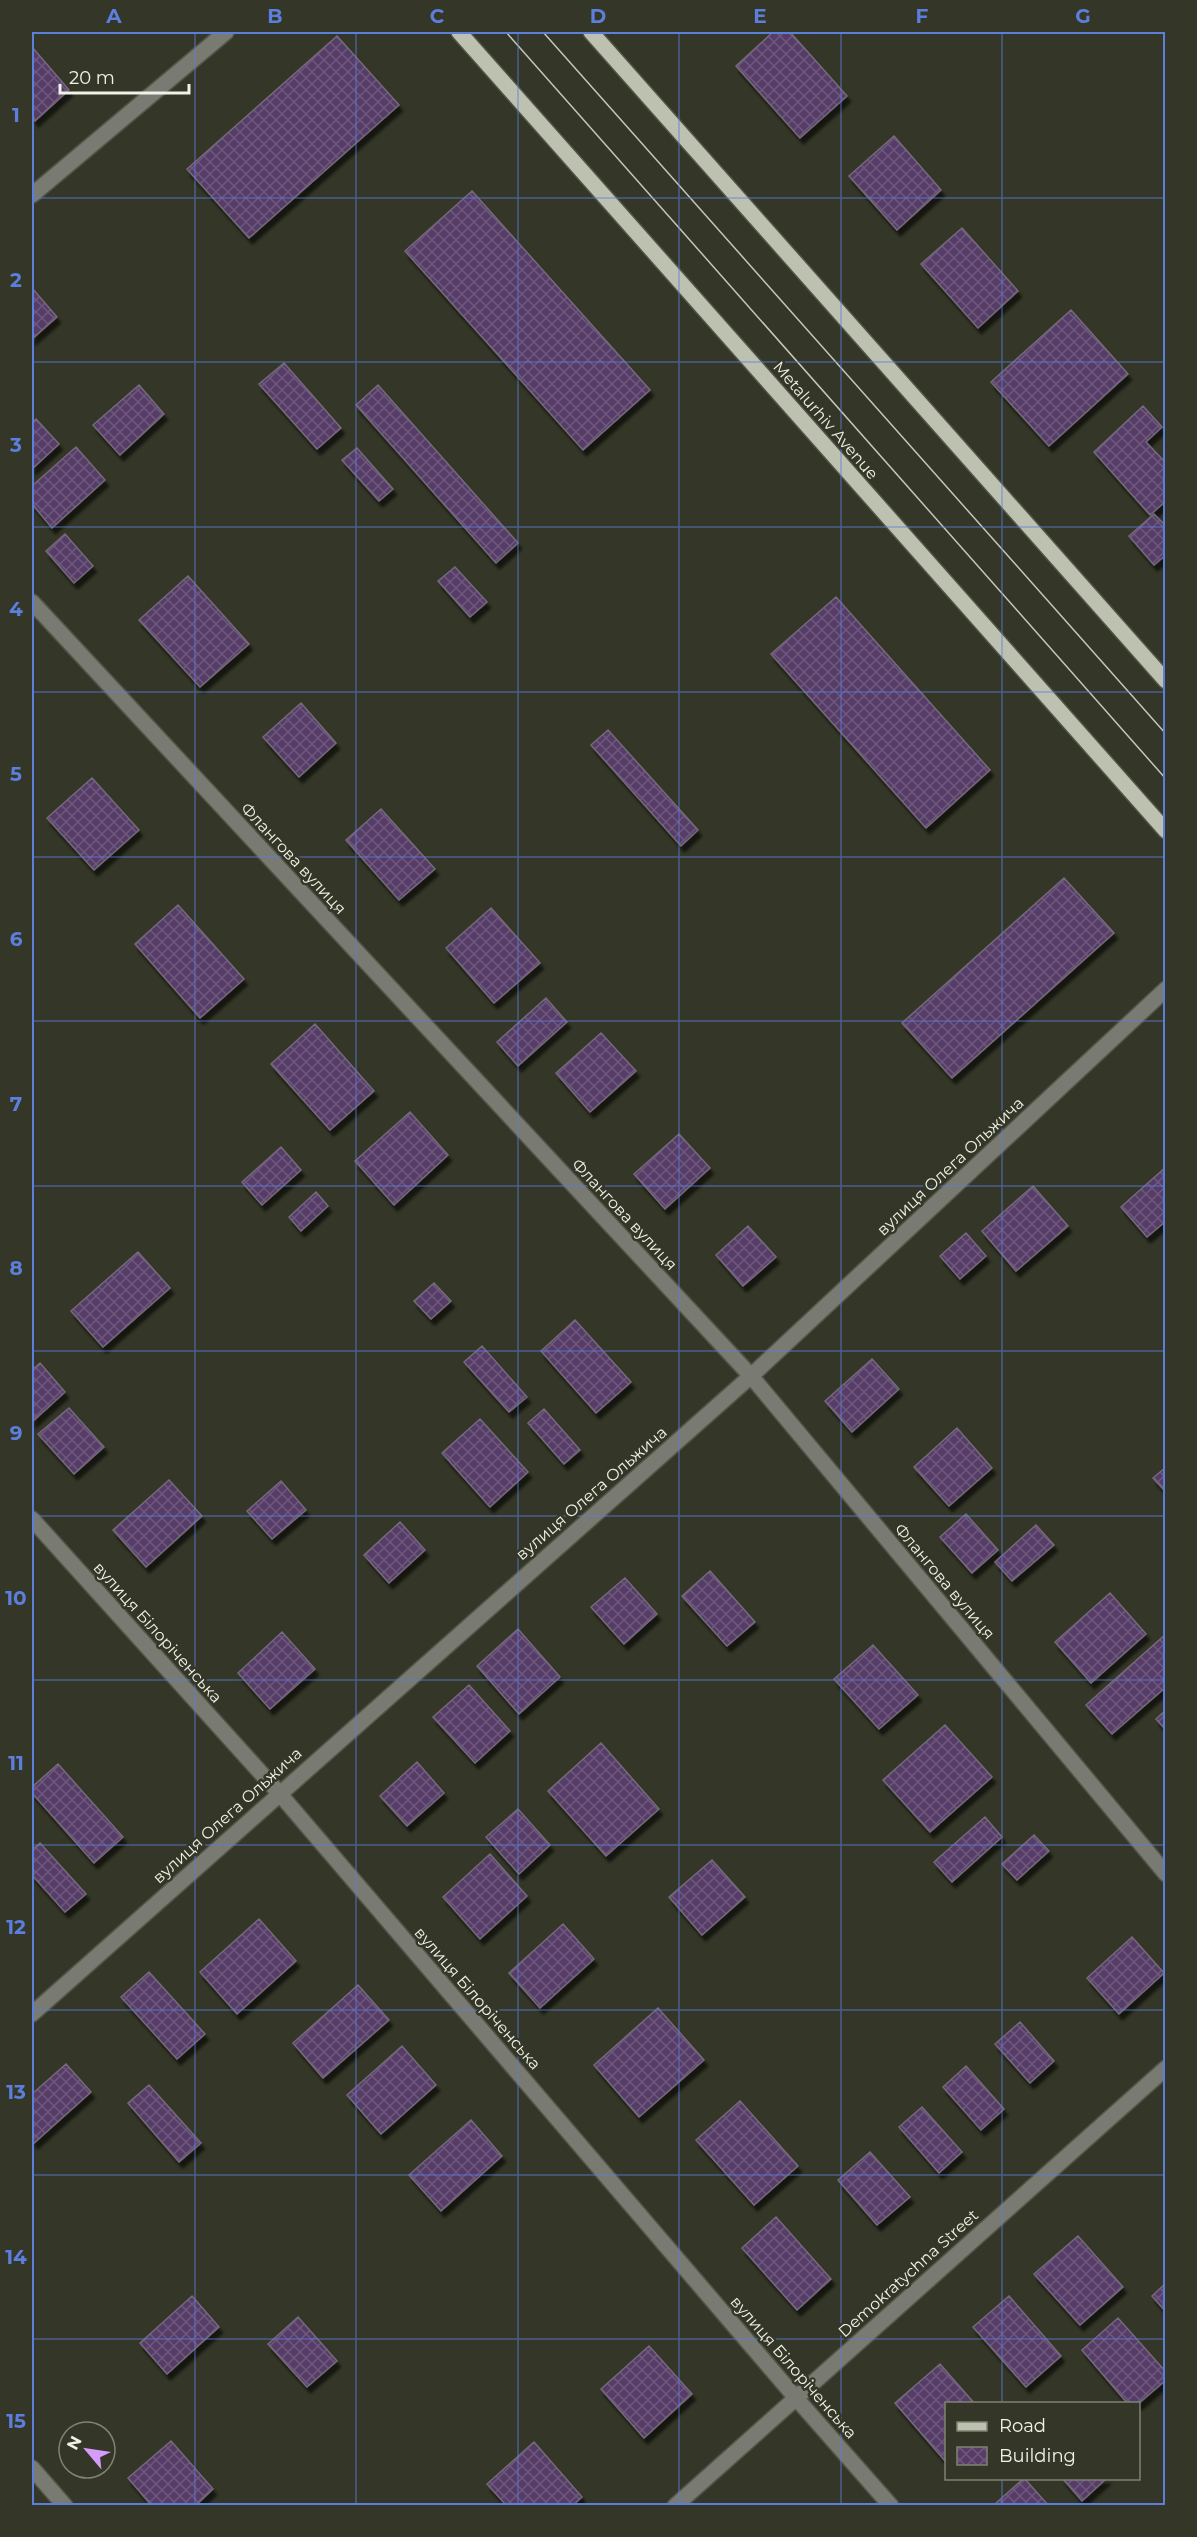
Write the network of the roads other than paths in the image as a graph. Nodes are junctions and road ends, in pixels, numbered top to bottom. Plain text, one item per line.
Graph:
1 (226, 32) edge
2 (459, 32) edge
3 (591, 32) edge
4 (32, 195) edge
5 (32, 602) edge
6 (1166, 681) edge
7 (1166, 831) edge
8 (1166, 989) edge
9 (751, 1376) junction
10 (32, 1519) edge
11 (279, 1793) junction
12 (1166, 1874) edge
13 (32, 2013) edge
14 (1166, 2068) edge
15 (796, 2398) junction
16 (32, 2469) edge
17 (65, 2505) edge
18 (675, 2505) edge
19 (891, 2505) edge

1 - 4 street
2 - 7 main road, Metalurhiv Avenue
3 - 6 main road
5 - 9 street, Флангова вулиця
8 - 9 street, вулиця Олега Ольжича
9 - 11 street, вулиця Олега Ольжича
9 - 12 street, Флангова вулиця
10 - 11 street, вулиця Білоріченська
11 - 13 street, вулиця Олега Ольжича
11 - 15 street, вулиця Білоріченська
14 - 15 street, Demokratychna Street
15 - 18 street, Demokratychna Street
15 - 19 street, вулиця Білоріченська
16 - 17 street

